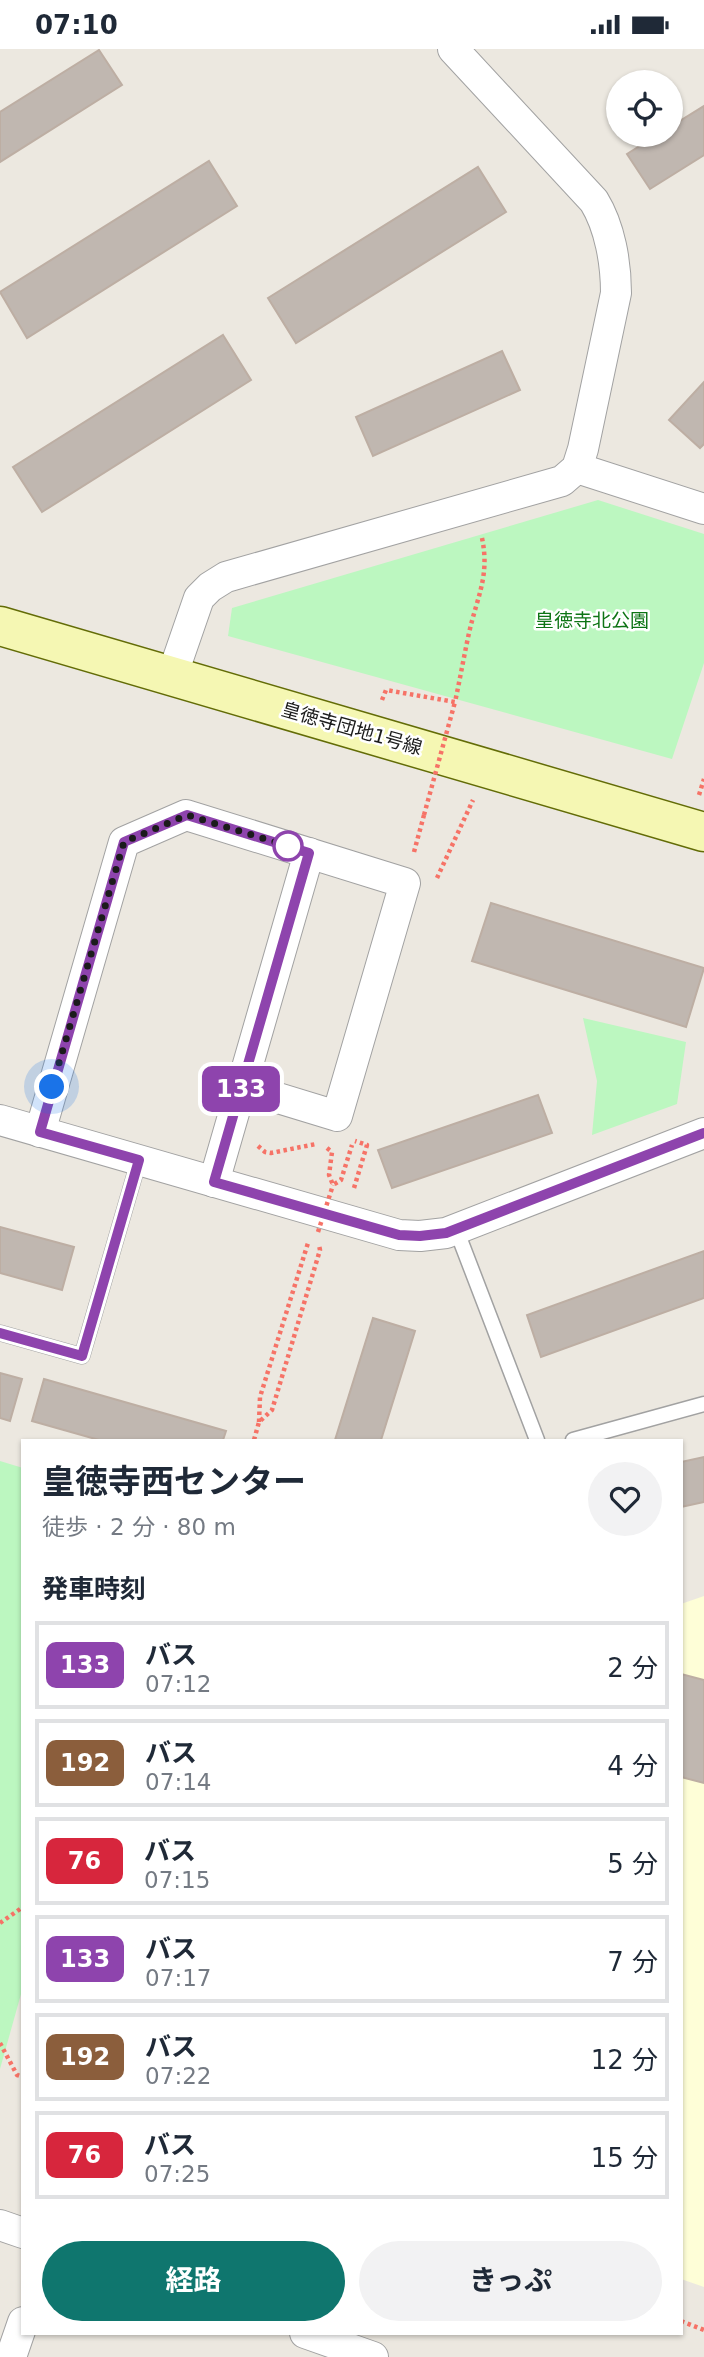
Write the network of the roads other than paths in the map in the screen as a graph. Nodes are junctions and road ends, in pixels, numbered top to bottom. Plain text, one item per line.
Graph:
1 (453, 49) edge
2 (577, 468) junction
3 (704, 509) edge
4 (0, 626) edge
5 (172, 676) junction
6 (701, 814) edge
7 (309, 853) junction
8 (242, 1087) junction
9 (0, 1120) edge
10 (40, 1132) junction
11 (704, 1133) edge
12 (139, 1160) junction
13 (214, 1182) junction
14 (456, 1229) junction
15 (0, 1333) edge
16 (704, 1404) edge
17 (537, 1439) edge
18 (577, 1439) edge
19 (0, 2225) edge
20 (21, 2232) edge
21 (21, 2328) edge
22 (311, 2335) edge
23 (11, 2357) edge
24 (373, 2357) edge

1 - 2 street
2 - 3 street
2 - 5 street
4 - 5 street, 皇徳寺団地1号線
5 - 6 street, 皇徳寺団地1号線
7 - 8 street
7 - 8 street
7 - 10 street
8 - 13 street
9 - 10 street
10 - 12 street
11 - 14 street
12 - 13 street
12 - 15 lane
13 - 14 street
14 - 17 lane
16 - 18 lane
19 - 20 street
21 - 23 street
22 - 24 street

